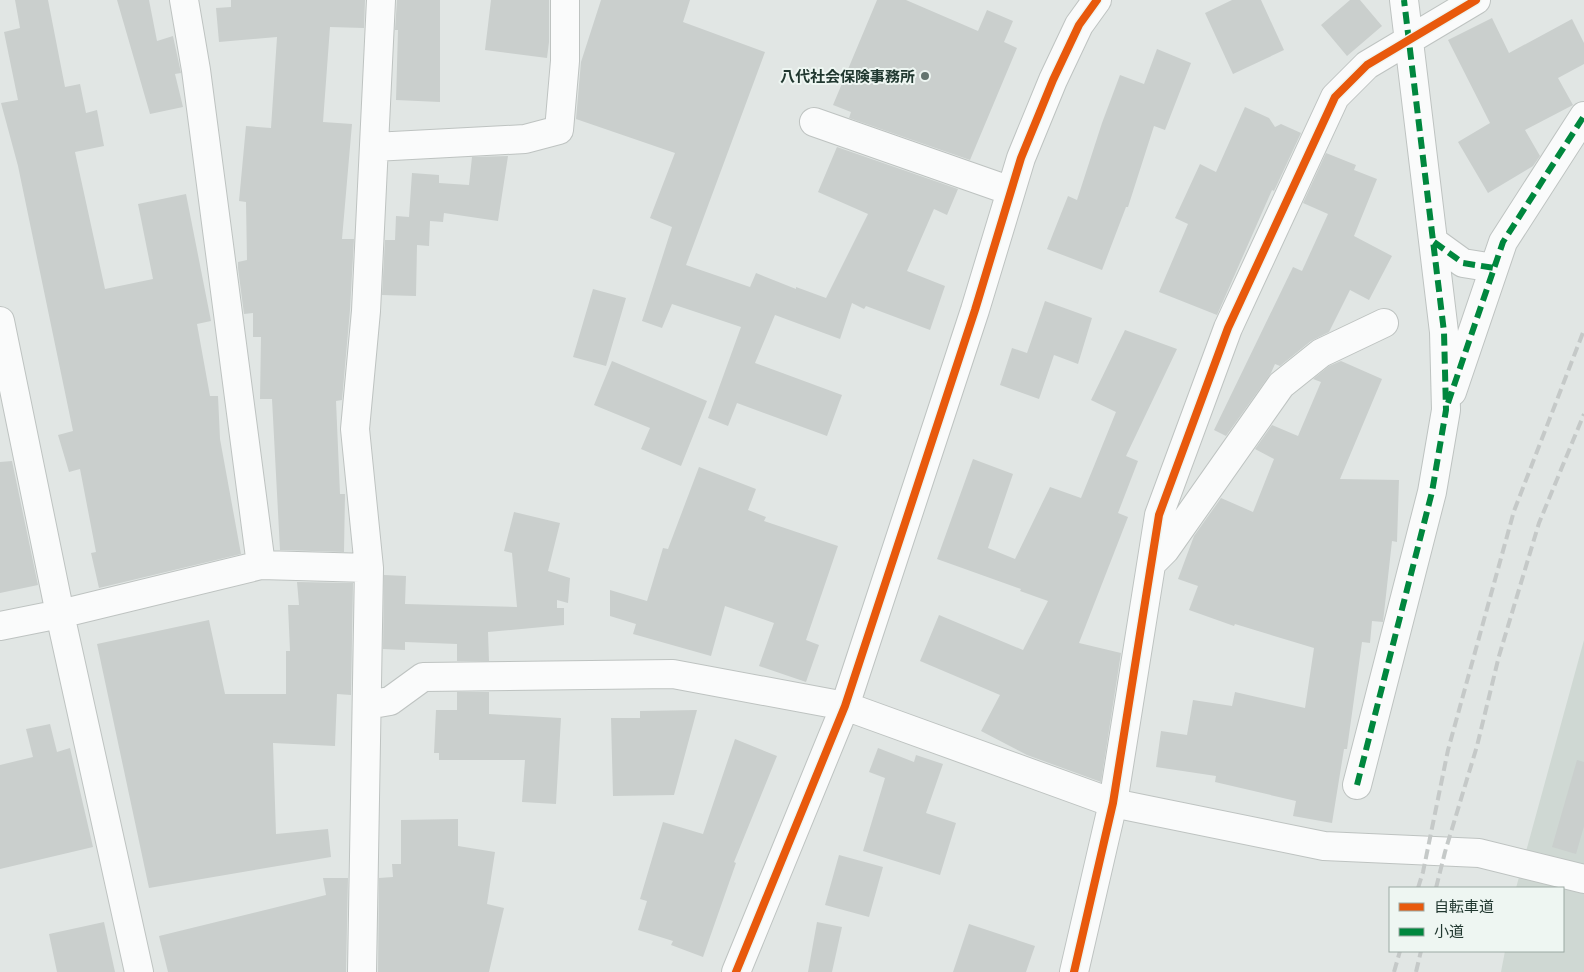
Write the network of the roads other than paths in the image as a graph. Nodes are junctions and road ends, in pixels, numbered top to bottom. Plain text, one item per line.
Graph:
1 (184, 0) edge
2 (381, 0) edge
3 (565, 0) edge
4 (1097, 0) edge
5 (1404, 0) edge
6 (1476, 0) edge
7 (1410, 40) junction
8 (1584, 116) edge
9 (814, 122) dead end
10 (374, 147) junction
11 (1011, 191) junction
12 (1434, 242) junction
13 (1494, 268) junction
14 (0, 321) edge
15 (1384, 323) dead end
16 (1446, 410) junction
17 (1152, 563) junction
18 (261, 565) junction
19 (369, 568) junction
20 (60, 614) junction
21 (0, 626) edge
22 (366, 705) junction
23 (845, 706) junction
24 (1357, 785) dead end
25 (1113, 803) junction
26 (1584, 879) edge
27 (139, 972) edge
28 (362, 972) edge
29 (736, 972) edge
30 (1074, 972) edge

1 - 18 street
2 - 10 street
3 - 10 street
4 - 11 street
5 - 7 street
6 - 7 street
7 - 12 street
7 - 17 street
8 - 13 street
9 - 11 street
10 - 19 street
11 - 23 street
12 - 13 street
12 - 16 street
13 - 16 street
14 - 20 street
15 - 17 street
16 - 24 street
17 - 25 street
18 - 19 street
18 - 20 street
19 - 22 street
20 - 21 street
20 - 27 street
22 - 23 street
22 - 28 street
23 - 25 street
23 - 29 street
25 - 26 street
25 - 30 street

